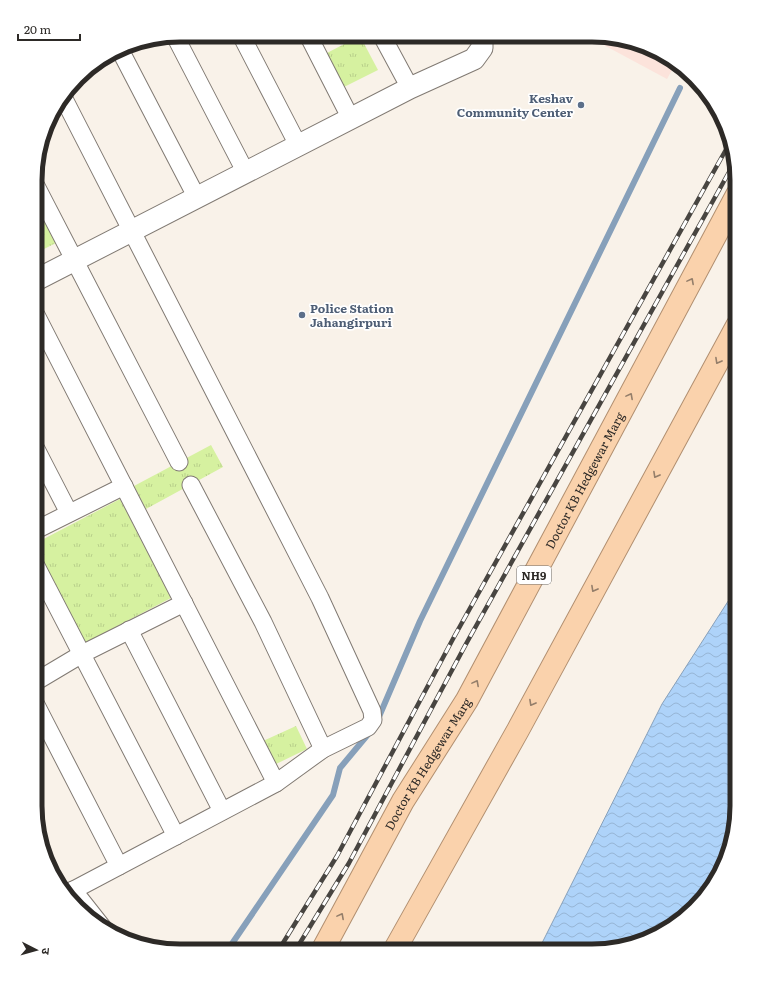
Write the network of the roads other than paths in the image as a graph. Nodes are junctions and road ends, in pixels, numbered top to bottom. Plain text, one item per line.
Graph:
1 (178, 42) edge
2 (245, 42) edge
3 (312, 42) edge
4 (385, 42) edge
5 (482, 42) edge
6 (122, 55) edge
7 (410, 88) junction
8 (66, 102) edge
9 (351, 119) junction
10 (298, 145) junction
11 (246, 172) junction
12 (42, 197) edge
13 (197, 198) junction
14 (730, 208) edge
15 (132, 231) junction
16 (75, 260) junction
17 (42, 277) edge
18 (42, 327) edge
19 (730, 339) edge
20 (42, 461) edge
21 (179, 462) dead end
22 (191, 485) dead end
23 (124, 486) junction
24 (69, 513) junction
25 (42, 527) edge
26 (42, 576) edge
27 (184, 603) junction
28 (129, 630) junction
29 (82, 654) junction
30 (42, 678) edge
31 (42, 717) edge
32 (322, 749) junction
33 (276, 783) junction
34 (222, 811) junction
35 (176, 836) junction
36 (119, 866) junction
37 (70, 891) edge
38 (326, 944) edge
39 (398, 944) edge

1 - 11 street
2 - 10 street
3 - 9 street
4 - 7 street
5 - 7 street
6 - 13 street
7 - 9 street
8 - 15 street
9 - 10 street
10 - 11 street
11 - 13 street
12 - 16 street
13 - 15 street
38 -> 14 highway, Doctor KB Hedgewar Marg / NH9
15 - 16 street
15 - 32 street
16 - 17 street
16 - 21 street
18 - 23 street
19 -> 39 highway
20 - 24 street
22 - 32 street
23 - 24 street
23 - 27 street
24 - 25 street
26 - 29 street
27 - 28 street
27 - 33 street
28 - 29 street
28 - 34 street
29 - 30 street
29 - 35 street
31 - 36 street
32 - 33 street
33 - 34 street
34 - 35 street
35 - 36 street
36 - 37 street

